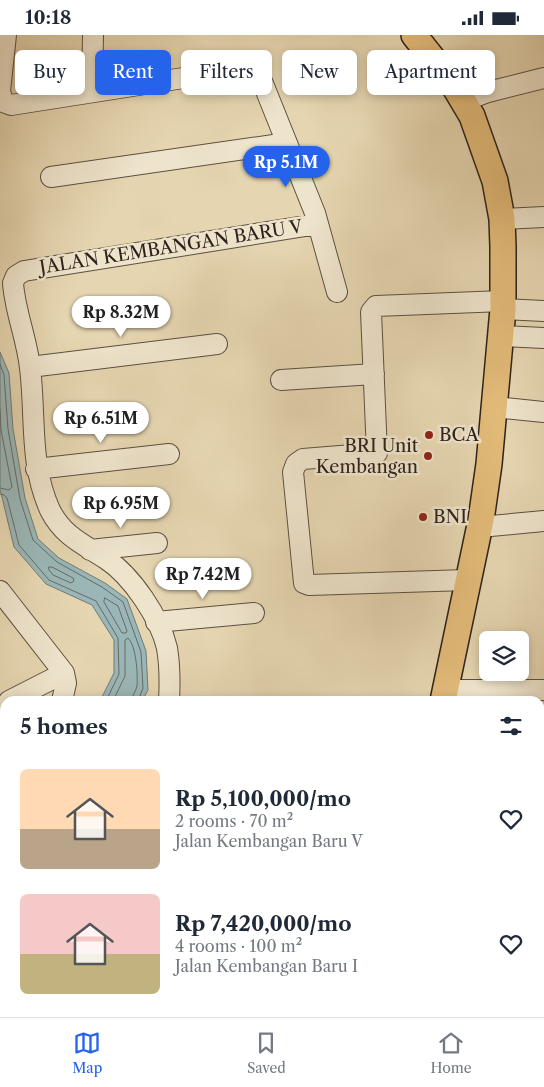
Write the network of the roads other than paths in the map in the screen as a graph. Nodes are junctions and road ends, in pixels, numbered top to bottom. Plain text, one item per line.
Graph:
1 (6, 35) edge
2 (93, 35) edge
3 (414, 35) edge
4 (544, 78) edge
5 (92, 92) junction
6 (464, 101) junction
7 (286, 143) junction
8 (51, 177) dead end
9 (544, 217) edge
10 (502, 219) junction
11 (318, 224) junction
12 (337, 292) dead end
13 (503, 305) junction
14 (544, 311) edge
15 (501, 336) junction
16 (544, 338) edge
17 (217, 344) dead end
18 (30, 367) junction
19 (374, 374) junction
20 (281, 380) dead end
21 (494, 407) junction
22 (544, 412) edge
23 (169, 454) dead end
24 (36, 469) junction
25 (544, 521) edge
26 (480, 527) junction
27 (157, 543) dead end
28 (90, 550) junction
29 (467, 581) junction
30 (0, 591) edge
31 (254, 613) dead end
32 (156, 622) junction
33 (64, 673) junction
34 (544, 690) edge
35 (19, 696) edge
36 (63, 696) edge
37 (169, 696) edge
38 (444, 696) edge

1 - 5 street
2 - 5 street
3 - 6 main road
4 - 6 street
5 - 7 street
6 - 10 main road
7 - 8 street
7 - 11 street
9 - 10 street
10 - 13 main road
11 - 12 street
11 - 18 street, JALAN KEMBANGAN BARU V
13 - 14 street
13 - 15 main road
13 - 19 street
15 - 16 street
15 - 21 main road
17 - 18 street
18 - 24 street
19 - 20 street
19 - 29 street
21 - 22 street
21 - 26 main road
23 - 24 street
24 - 28 street
25 - 26 street
26 - 29 main road
27 - 28 street
28 - 32 street
29 - 38 main road
30 - 33 street
31 - 32 street
32 - 37 street
33 - 35 street
33 - 36 street
34 - 38 street

